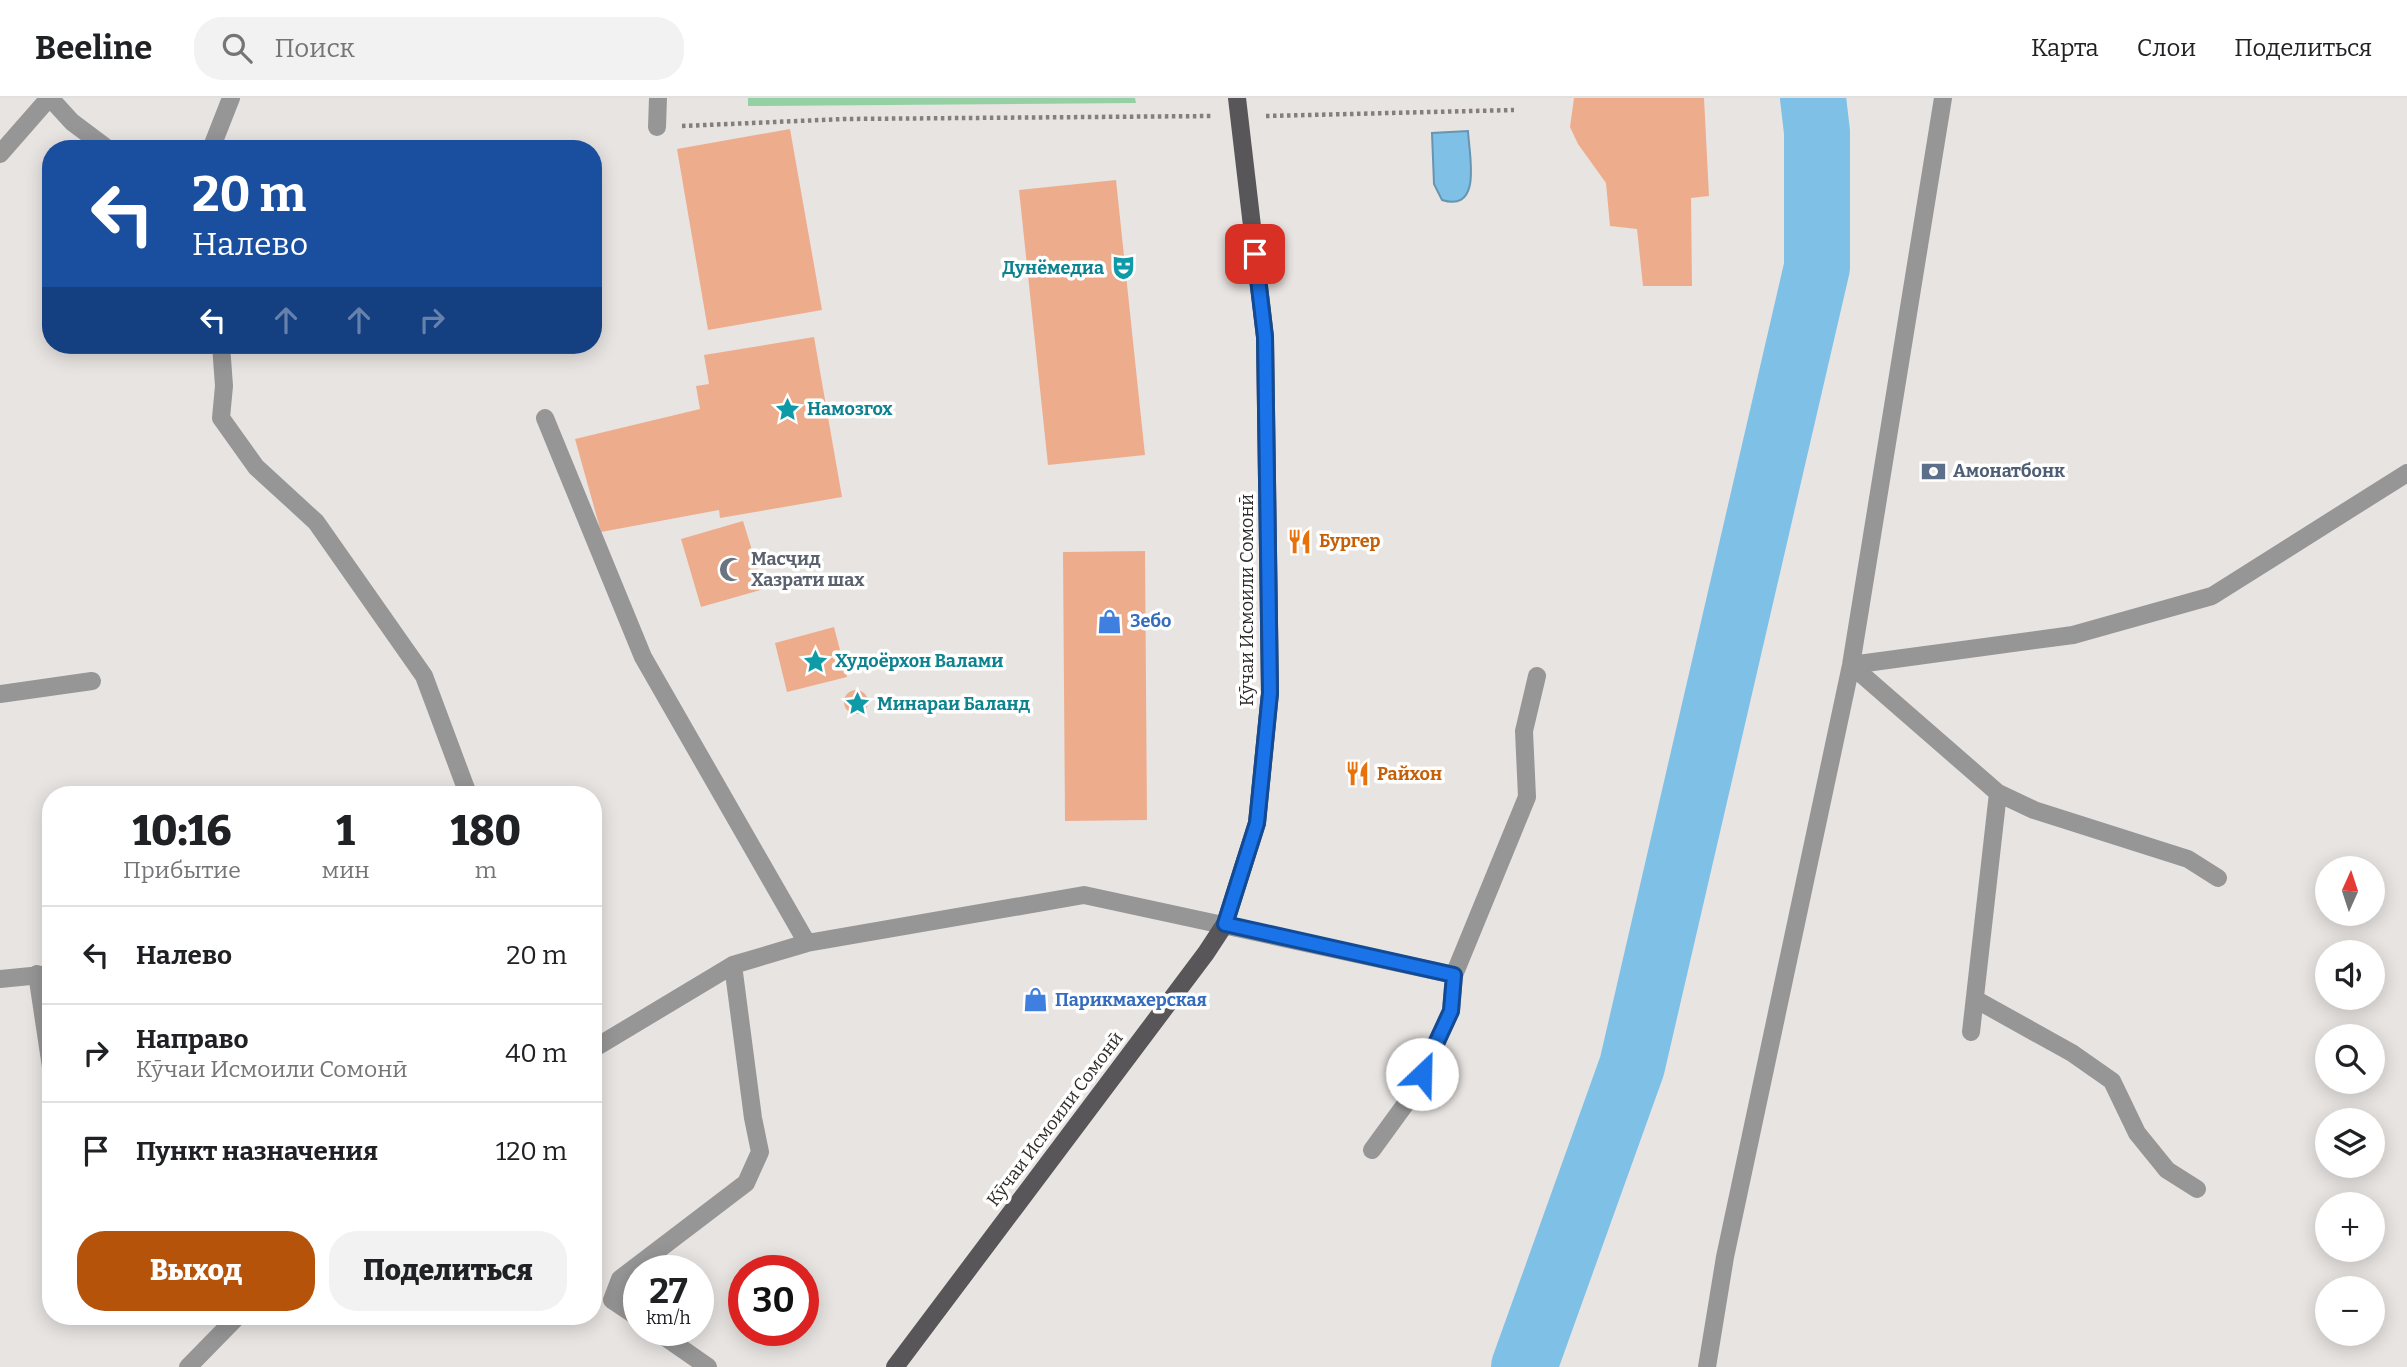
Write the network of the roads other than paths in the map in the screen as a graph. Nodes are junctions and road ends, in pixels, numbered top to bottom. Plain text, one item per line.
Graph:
1 (50, 98) edge
2 (231, 98) edge
3 (658, 98) edge
4 (1943, 98) edge
5 (1238, 107) edge
6 (657, 127) road end
7 (96, 140) edge
8 (215, 140) edge
9 (0, 154) edge
10 (222, 354) edge
11 (545, 418) dead end
12 (2407, 473) edge
13 (1851, 665) junction
14 (1537, 676) dead end
15 (92, 681) dead end
16 (0, 694) edge
17 (465, 786) edge
18 (1998, 793) junction
19 (2218, 878) dead end
20 (1225, 924) junction
21 (807, 943) junction
22 (733, 964) junction
23 (42, 974) edge
24 (1454, 975) junction
25 (0, 979) edge
26 (1975, 999) junction
27 (1971, 1032) dead end
28 (602, 1044) edge
29 (1372, 1150) dead end
30 (2197, 1189) dead end
31 (651, 1255) edge
32 (623, 1277) edge
33 (623, 1307) edge
34 (229, 1325) edge
35 (678, 1346) edge
36 (188, 1367) edge
37 (708, 1367) edge
38 (895, 1367) edge
39 (1707, 1367) edge

1 - 7 street
1 - 9 street
2 - 8 street
3 - 6 street
4 - 13 street
5 - 20 main road, Кӯчаи Исмоили Сомонӣ
10 - 17 street
11 - 21 street
12 - 13 street
13 - 18 street
13 - 39 street
14 - 24 street
15 - 16 street
18 - 19 street
18 - 26 street
20 - 21 street
20 - 24 street
20 - 38 main road, Кӯчаи Исмоили Сомонӣ
21 - 22 street
22 - 28 street
22 - 31 street
23 - 25 street
24 - 29 street
26 - 27 street
26 - 30 street
32 - 33 street
34 - 36 street
35 - 37 street

